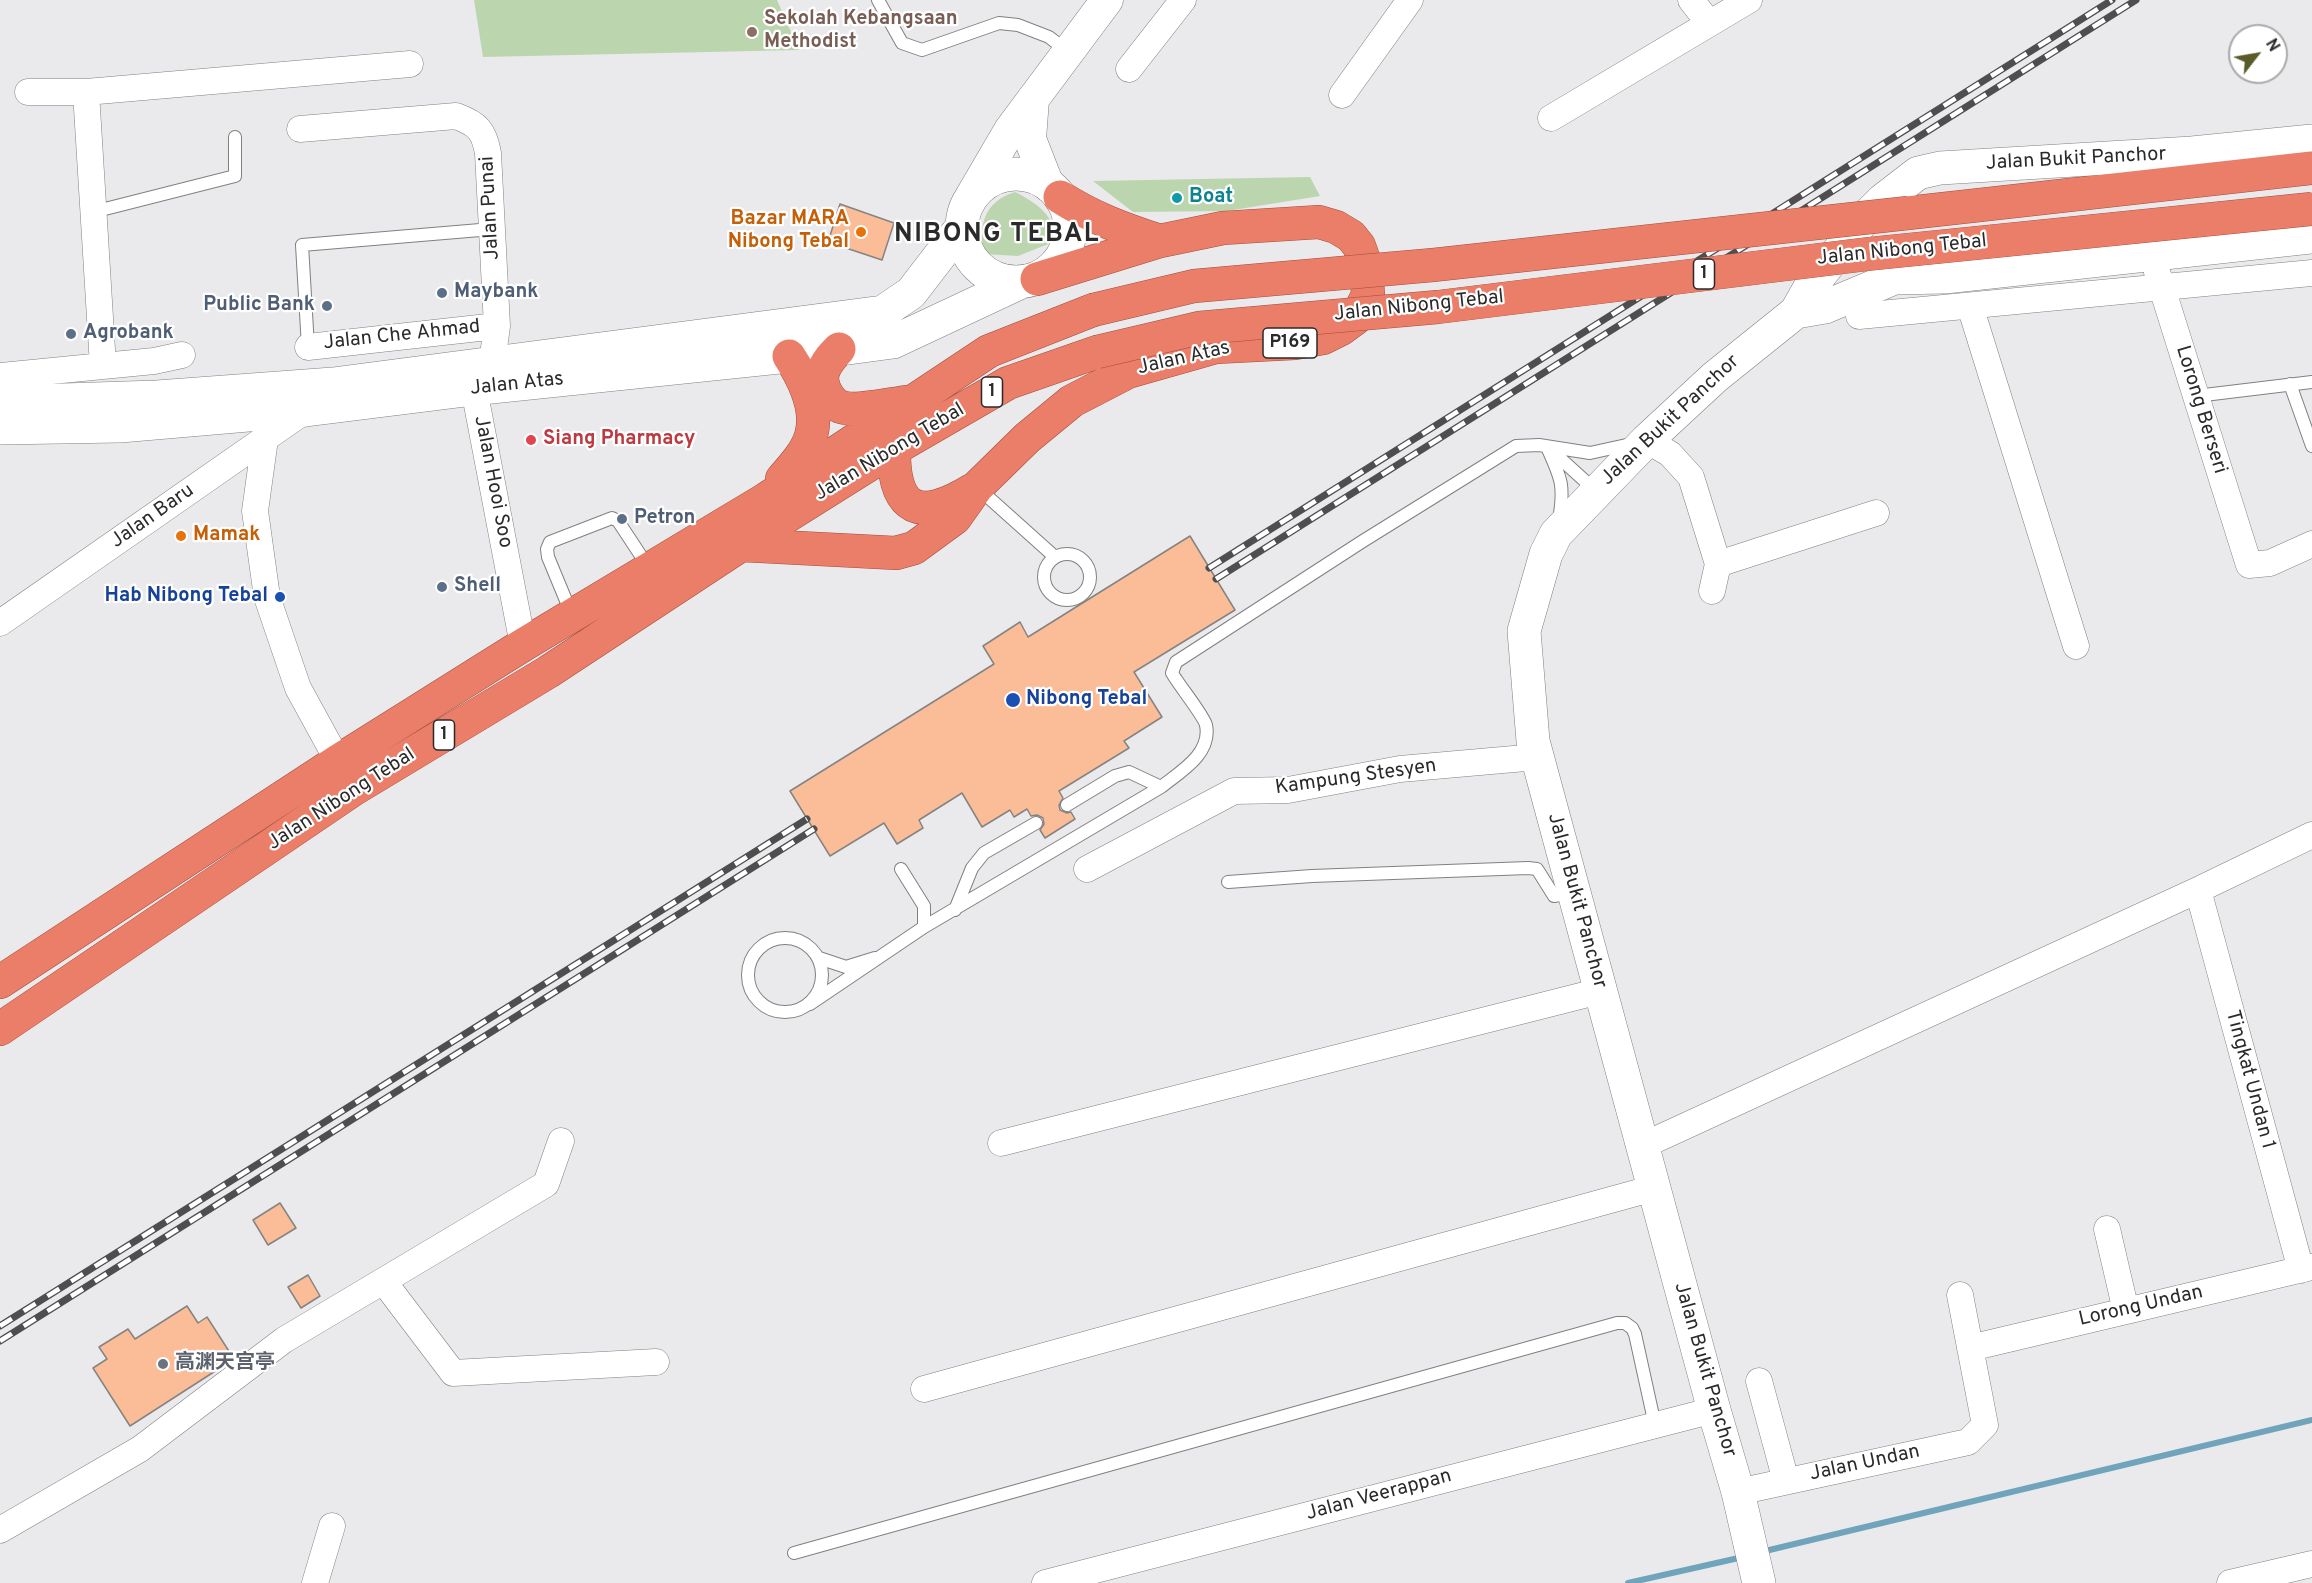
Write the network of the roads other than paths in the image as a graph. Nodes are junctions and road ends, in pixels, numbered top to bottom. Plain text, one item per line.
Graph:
1 (878, 0) edge
2 (1107, 0) edge
3 (1183, 0) edge
4 (1410, 0) edge
5 (1691, 0) edge
6 (1749, 0) edge
7 (1709, 23) junction
8 (1068, 52) junction
9 (410, 64) dead end
10 (1129, 69) dead end
11 (28, 92) dead end
12 (86, 92) junction
13 (1342, 94) dead end
14 (1033, 99) junction
15 (1551, 118) dead end
16 (300, 129) dead end
17 (235, 137) dead end
18 (2312, 141) edge
19 (2312, 168) edge
20 (1054, 191) junction
21 (972, 195) junction
22 (2312, 209) edge
23 (93, 212) junction
24 (1864, 219) junction
25 (962, 228) junction
26 (492, 229) junction
27 (2312, 237) edge
28 (1160, 241) junction
29 (2152, 255) junction
30 (2312, 273) edge
31 (1894, 278) junction
32 (1029, 281) junction
33 (2162, 288) junction
34 (1970, 306) junction
35 (1796, 312) junction
36 (1859, 316) dead end
37 (497, 326) junction
38 (308, 347) joint
39 (839, 349) junction
40 (182, 355) dead end
41 (789, 356) junction
42 (154, 361) junction
43 (103, 366) junction
44 (0, 376) edge
45 (483, 376) junction
46 (2312, 382) edge
47 (2290, 384) junction
48 (2196, 396) junction
49 (157, 397) junction
50 (0, 402) edge
51 (911, 402) junction
52 (306, 410) junction
53 (0, 428) edge
54 (265, 440) junction
55 (1647, 440) junction
56 (2312, 446) edge
57 (1547, 447) junction
58 (894, 449) junction
59 (977, 487) junction
60 (1596, 490) junction
61 (766, 500) junction
62 (1875, 513) dead end
63 (1556, 534) junction
64 (2312, 544) edge
65 (741, 545) junction
66 (1055, 557) dead end
67 (1718, 564) junction
68 (650, 569) junction
69 (1712, 591) dead end
70 (573, 616) junction
71 (0, 623) edge
72 (524, 645) junction
73 (2076, 646) dead end
74 (1537, 757) junction
75 (338, 761) junction
76 (1161, 787) junction
77 (1067, 805) dead end
78 (1036, 823) dead end
79 (2312, 835) edge
80 (901, 868) dead end
81 (1087, 869) dead end
82 (1228, 882) dead end
83 (2198, 890) junction
84 (1574, 893) junction
85 (955, 910) junction
86 (924, 927) junction
87 (885, 955) junction
88 (819, 958) junction
89 (0, 981) edge
90 (1600, 991) junction
91 (810, 1004) junction
92 (0, 1029) edge
93 (561, 1141) dead end
94 (1001, 1143) dead end
95 (1642, 1146) junction
96 (1654, 1188) junction
97 (2107, 1229) dead end
98 (2306, 1269) edge
99 (384, 1282) junction
100 (1960, 1295) dead end
101 (2126, 1311) junction
102 (1970, 1348) junction
103 (656, 1362) dead end
104 (1759, 1381) dead end
105 (924, 1389) dead end
106 (1714, 1410) junction
107 (1655, 1425) junction
108 (1786, 1481) junction
109 (1738, 1492) junction
110 (332, 1526) dead end
111 (0, 1530) edge
112 (794, 1553) dead end
113 (2312, 1564) edge
114 (1759, 1582) edge
115 (315, 1583) edge
116 (1045, 1583) edge
117 (2230, 1583) edge

1 - 8 lane
2 - 8 street
3 - 10 street
4 - 13 street
5 - 7 street
6 - 7 street
7 - 15 street
8 - 14 street
9 - 12 street
11 - 12 street
12 - 23 street
14 - 20 street
14 - 21 street
16 - 26 street, Jalan Punai
17 - 23 lane
18 - 24 main road, Jalan Bukit Panchor
19 - 51 highway, Jalan Nibong Tebal / 1, bridge
20 - 21 main road
20 - 28 highway, Jalan Atas
20 - 32 main road
21 - 25 main road
22 - 58 highway, Jalan Nibong Tebal / 1, bridge
23 - 43 street
24 - 31 main road
24 - 35 main road, Jalan Bukit Panchor
25 - 32 main road
25 - 45 main road, Jalan Atas / P169
26 - 37 street, Jalan Punai
26 - 38 lane
27 - 29 main road, Jalan Bukit Panchor
28 - 32 highway, Jalan Atas / P169
28 - 59 highway, Jalan Atas / P169
29 - 31 main road, Jalan Bukit Panchor
29 - 33 street, Lorong Berseri
30 - 33 street
31 - 35 main road, Jalan Bukit Panchor
32 - 39 main road, Jalan Atas / P169
33 - 34 street
33 - 48 street, Lorong Berseri
34 - 36 street
34 - 73 street
35 - 55 main road, Jalan Bukit Panchor
37 - 38 street, Jalan Che Ahmad
37 - 45 street, Jalan Punai
39 - 41 main road, Jalan Atas / P169
39 - 51 highway
40 - 42 street
41 - 45 main road, Jalan Atas / P169
41 - 61 highway
42 - 43 street
42 - 49 street
43 - 44 street
45 - 49 main road, Jalan Atas / P169
45 - 52 main road, Jalan Atas / P169
45 - 72 street, Jalan Hooi Soo
46 - 47 lane
47 - 48 lane
47 - 56 lane
48 - 64 street, Lorong Berseri
49 - 50 main road, Jalan Atas / P169
51 - 61 highway, Jalan Nibong Tebal / 1
52 - 53 main road, Jalan Atas / P169
52 - 54 street, Jalan Baru
54 - 71 street, Jalan Baru
54 - 75 street
55 - 57 lane
55 - 60 main road, Jalan Bukit Panchor
55 - 67 street
57 - 60 lane
57 - 63 lane
57 - 76 lane
58 - 59 highway
58 - 65 highway, Jalan Nibong Tebal / 1
59 - 65 highway, P169
59 - 66 lane
60 - 63 main road, Jalan Bukit Panchor
61 - 68 highway, Jalan Nibong Tebal / 1
62 - 67 street
63 - 74 main road, Jalan Bukit Panchor
65 - 92 highway, Jalan Nibong Tebal / 1
67 - 69 street
68 - 70 highway, Jalan Nibong Tebal / 1
68 - 70 lane
70 - 72 highway, Jalan Nibong Tebal / 1
72 - 75 highway, Jalan Nibong Tebal / 1
74 - 81 street, Kampung Stesyen
74 - 84 main road, Jalan Bukit Panchor
75 - 89 highway, Jalan Nibong Tebal / 1
76 - 77 lane
76 - 85 lane
78 - 85 lane
79 - 83 street
80 - 86 lane
82 - 84 lane
83 - 95 street
83 - 98 street, Tingkat Undan 1
84 - 90 main road, Jalan Bukit Panchor
85 - 86 lane
86 - 87 lane
87 - 88 lane
87 - 91 lane
88 - 91 lane
88 - 91 lane
90 - 94 street
90 - 95 main road, Jalan Bukit Panchor
93 - 99 street
95 - 96 main road, Jalan Bukit Panchor
96 - 105 street
96 - 106 main road, Jalan Bukit Panchor
97 - 101 street
98 - 101 street, Lorong Undan
99 - 103 street
99 - 111 street
100 - 102 street
101 - 102 street, Lorong Undan
102 - 108 street, Jalan Undan
104 - 108 street
106 - 107 street, Jalan Veerappan
106 - 109 main road, Jalan Bukit Panchor
107 - 112 lane
107 - 116 street, Jalan Veerappan
108 - 109 street, Jalan Undan
109 - 114 main road, Jalan Bukit Panchor
110 - 115 street
113 - 117 street

